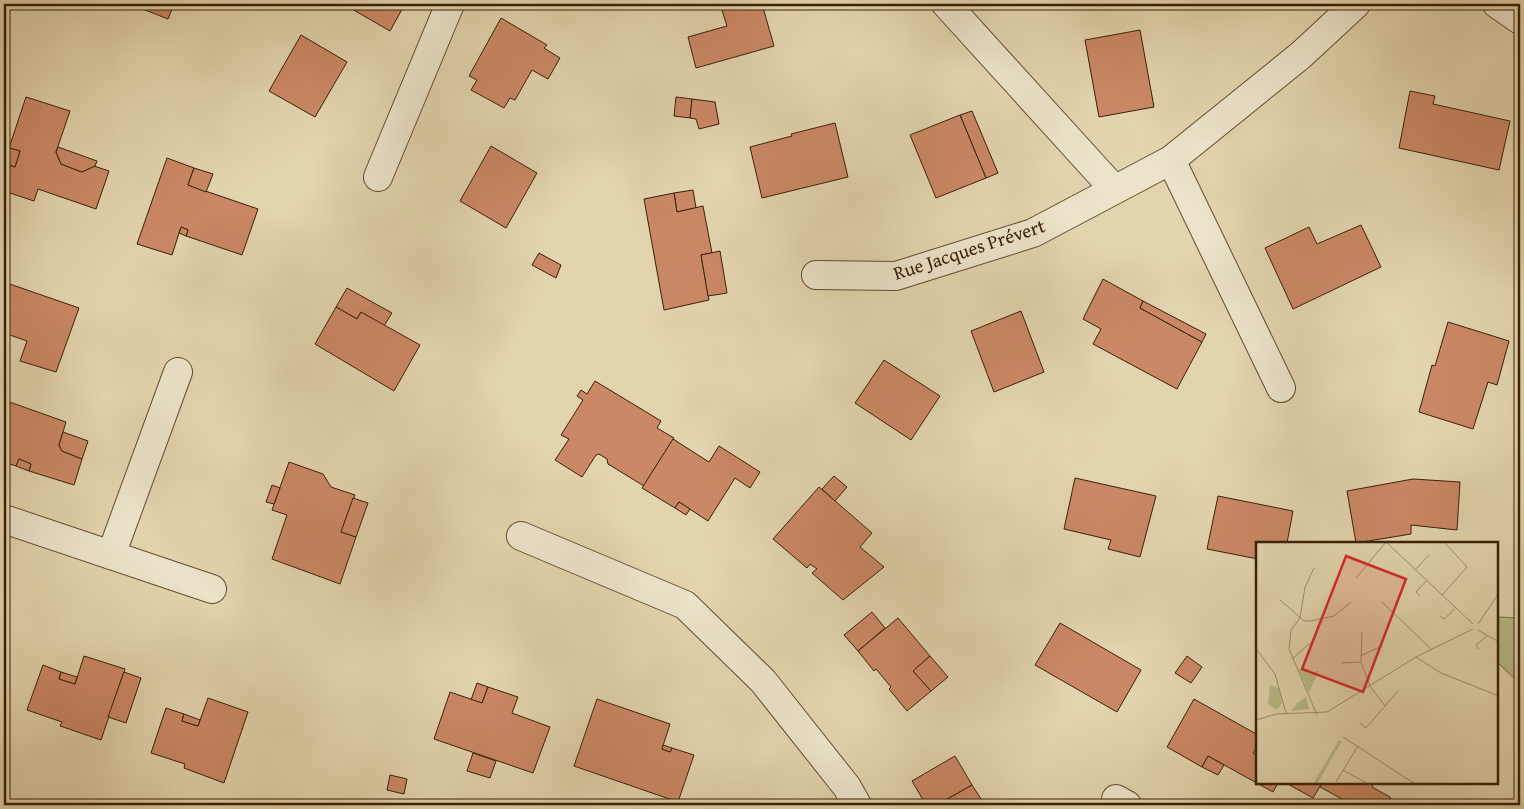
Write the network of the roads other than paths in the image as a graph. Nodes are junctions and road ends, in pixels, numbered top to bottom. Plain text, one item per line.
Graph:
1 (450, 4) edge
2 (946, 4) edge
3 (1356, 4) edge
4 (1497, 4) edge
5 (1520, 20) edge
6 (1171, 160) junction
7 (378, 177) dead end
8 (1114, 189) junction
9 (816, 275) dead end
10 (178, 372) dead end
11 (1282, 388) dead end
12 (4, 519) edge
13 (521, 536) dead end
14 (111, 555) junction
15 (212, 589) dead end
16 (857, 805) edge

1 - 7 street
2 - 8 street
3 - 6 street, Rue Jacques Prévert
4 - 5 street
6 - 8 street, Rue Jacques Prévert
6 - 11 street
8 - 9 street, Rue Jacques Prévert
10 - 14 street
12 - 14 street
13 - 16 street
14 - 15 street

